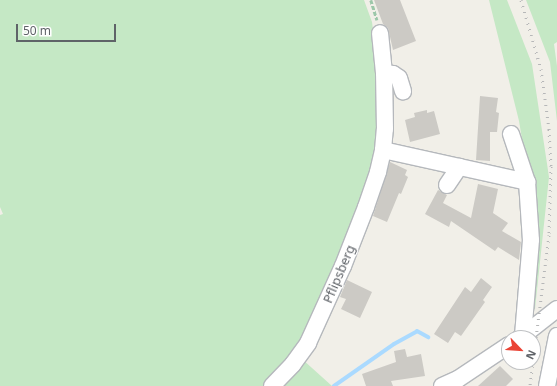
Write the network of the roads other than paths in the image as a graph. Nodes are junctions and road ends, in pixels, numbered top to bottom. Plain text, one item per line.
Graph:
1 (380, 33) road end
2 (384, 73) junction
3 (403, 92) dead end
4 (511, 134) dead end
5 (384, 150) junction
6 (459, 167) junction
7 (527, 182) junction
8 (447, 185) dead end
9 (557, 309) edge
10 (522, 330) edge
11 (530, 330) edge
12 (557, 336) edge
13 (501, 351) edge
14 (459, 382) edge
15 (272, 386) edge
16 (442, 386) edge
17 (547, 386) edge

1 - 2 street, Pflipsberg
2 - 3 street
2 - 5 street, Pflipsberg
4 - 7 street
5 - 6 street
5 - 15 street, Pflipsberg
6 - 7 street
6 - 8 street
7 - 10 street
9 - 11 street
12 - 17 street
13 - 14 street
14 - 16 street

